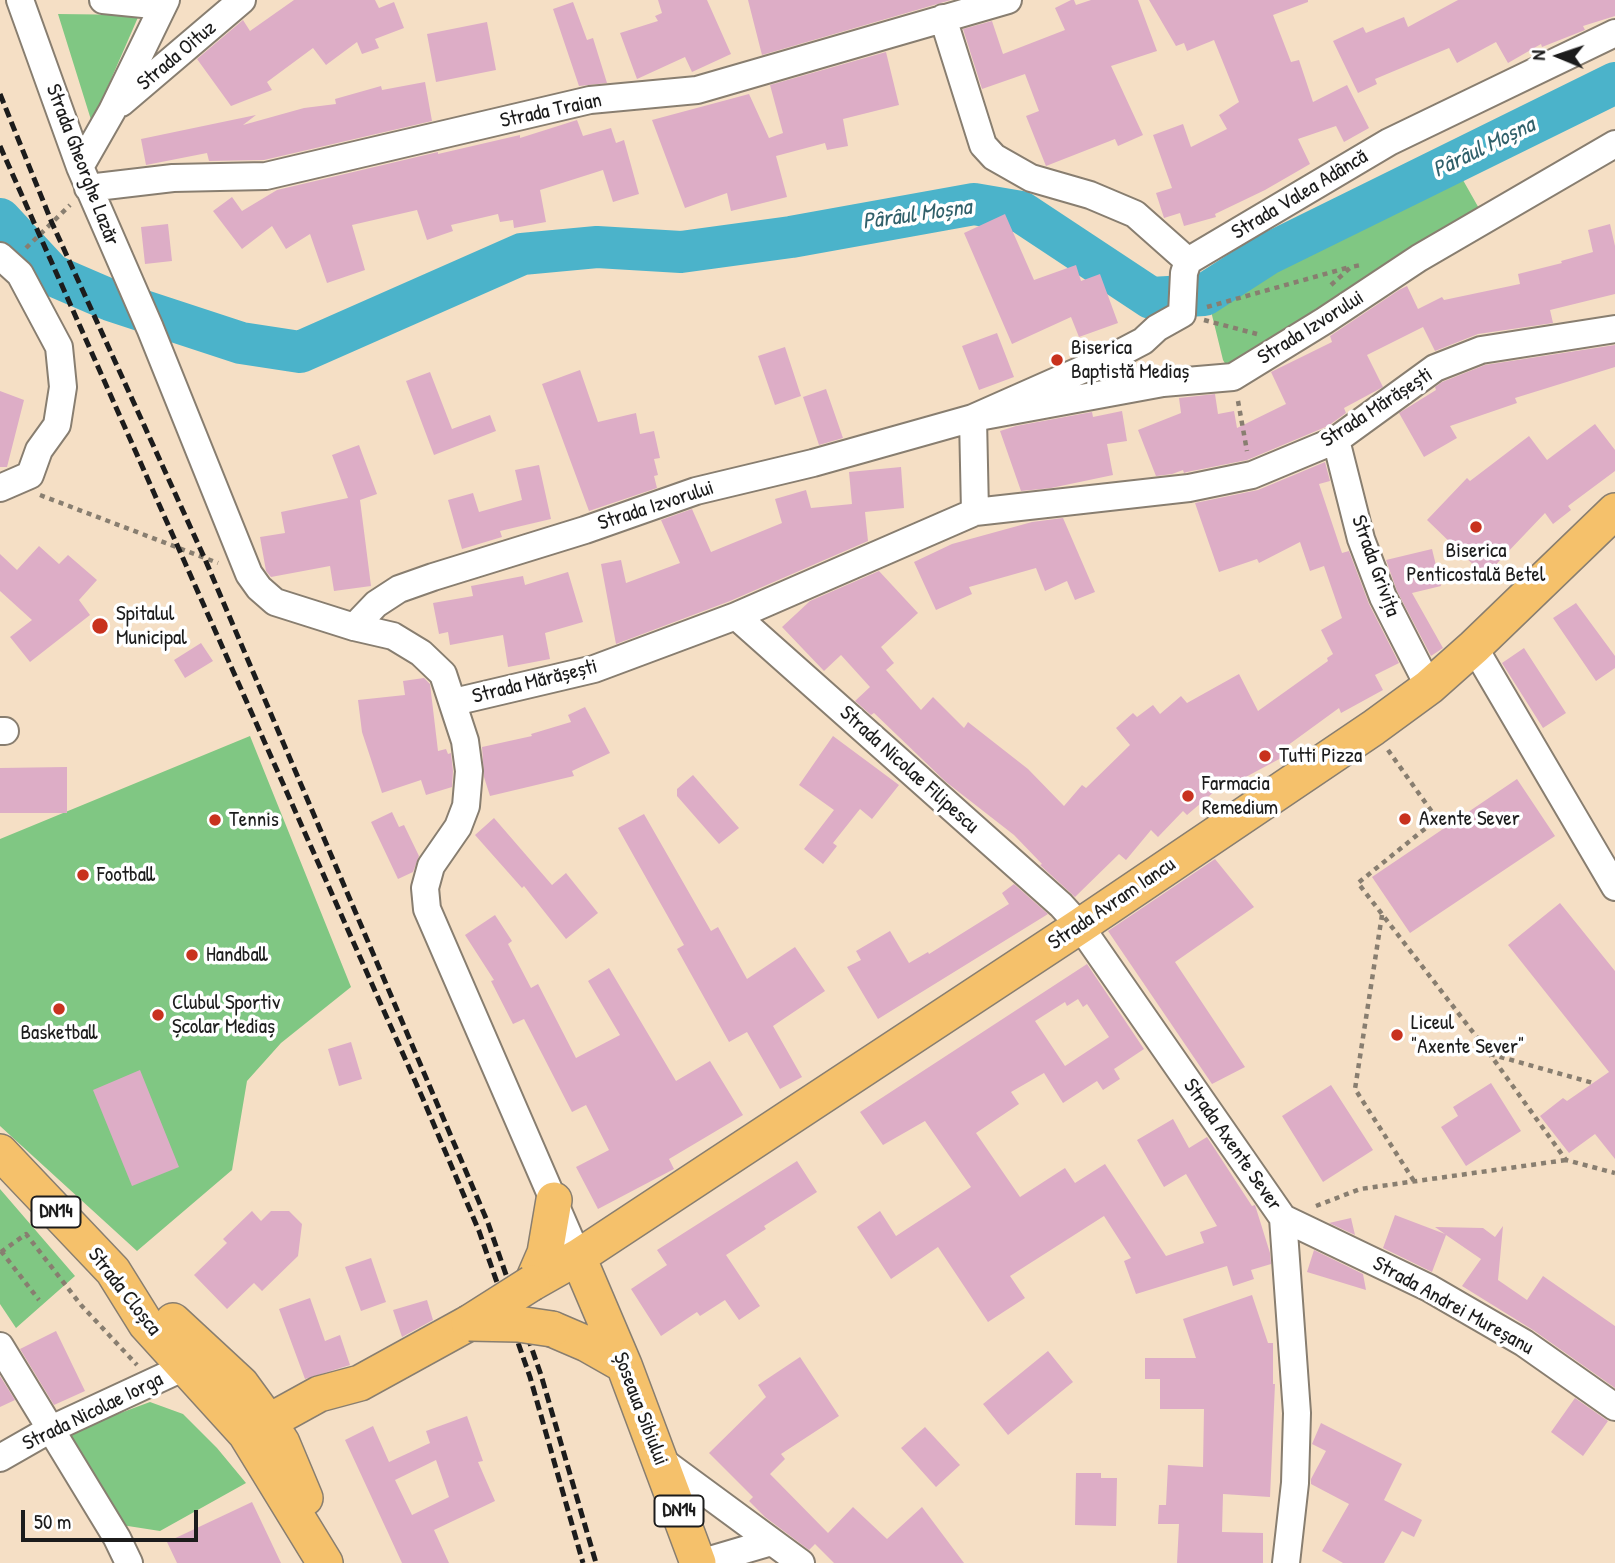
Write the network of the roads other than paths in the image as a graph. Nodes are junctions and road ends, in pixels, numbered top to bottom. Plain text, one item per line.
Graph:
1 (20, 0) edge
2 (103, 0) edge
3 (242, 0) edge
4 (1008, 0) edge
5 (164, 3) edge
6 (943, 18) junction
7 (1615, 33) edge
8 (112, 111) junction
9 (1615, 144) edge
10 (84, 177) junction
11 (0, 256) edge
12 (1186, 267) junction
13 (1615, 329) edge
14 (973, 418) junction
15 (1336, 440) junction
16 (5, 486) edge
17 (1615, 511) edge
18 (975, 512) junction
19 (736, 616) junction
20 (354, 627) junction
21 (1474, 648) junction
22 (1429, 687) junction
23 (453, 702) junction
24 (1615, 887) edge
25 (1080, 926) junction
26 (0, 1152) edge
27 (554, 1200) junction
28 (1283, 1218) junction
29 (578, 1257) junction
30 (113, 1271) junction
31 (532, 1283) junction
32 (469, 1323) junction
33 (0, 1346) edge
34 (624, 1365) junction
35 (187, 1366) junction
36 (1615, 1408) edge
37 (49, 1430) junction
38 (264, 1438) junction
39 (0, 1458) edge
40 (661, 1460) junction
41 (771, 1542) junction
42 (324, 1560) edge
43 (129, 1563) edge
44 (699, 1563) edge
45 (802, 1563) edge
46 (1286, 1563) edge

1 - 10 street, Strada Gheorghe Lazăr
2 - 5 street
3 - 8 street, Strada Oituz
4 - 6 street, Strada Traian
5 - 8 street
6 - 10 street, Strada Traian
6 - 12 street
7 - 12 street, Strada Valea Adâncă
8 - 10 street
9 - 14 street, Strada Izvorului
10 - 20 street, Strada Gheorghe Lazăr
11 - 16 street
12 - 14 street, Strada Izvorului
13 - 15 street, Strada Mărășești
14 - 18 street
14 - 20 street, Strada Izvorului
15 - 18 street, Strada Mărășești
15 - 22 street, Strada Grivița
17 - 21 main road, Strada Avram Iancu
18 - 19 street, Strada Mărășești
19 - 23 street, Strada Mărășești
19 - 25 street, Strada Nicolae Filipescu
20 - 23 street
21 - 22 main road, Strada Avram Iancu
21 - 24 street
22 - 25 main road, Strada Avram Iancu
23 - 27 street, Strada Mărășești
25 - 28 street, Strada Axente Sever
25 - 29 main road, Strada Avram Iancu
26 - 30 main road, Strada Cloșca / DN14
27 - 29 street, Strada Mărășești
27 - 31 main road
28 - 36 street, Strada Andrei Mureșanu
28 - 46 street, Strada Axente Sever
29 - 31 main road
29 - 34 main road, Șoseaua Sibiului / DN14
30 - 35 main road, Strada Cloșca / DN14
30 - 38 main road
31 - 32 main road, bridge
32 - 34 main road, bridge
32 - 38 main road
33 - 37 street
34 - 40 main road, Șoseaua Sibiului / DN14
35 - 37 street, Strada Nicolae Iorga
35 - 38 main road, Strada Cloșca / DN14
37 - 39 street, Strada Nicolae Iorga
37 - 43 street
38 - 42 main road
40 - 41 street
40 - 44 main road, Șoseaua Sibiului / DN14
41 - 44 street
41 - 45 street

